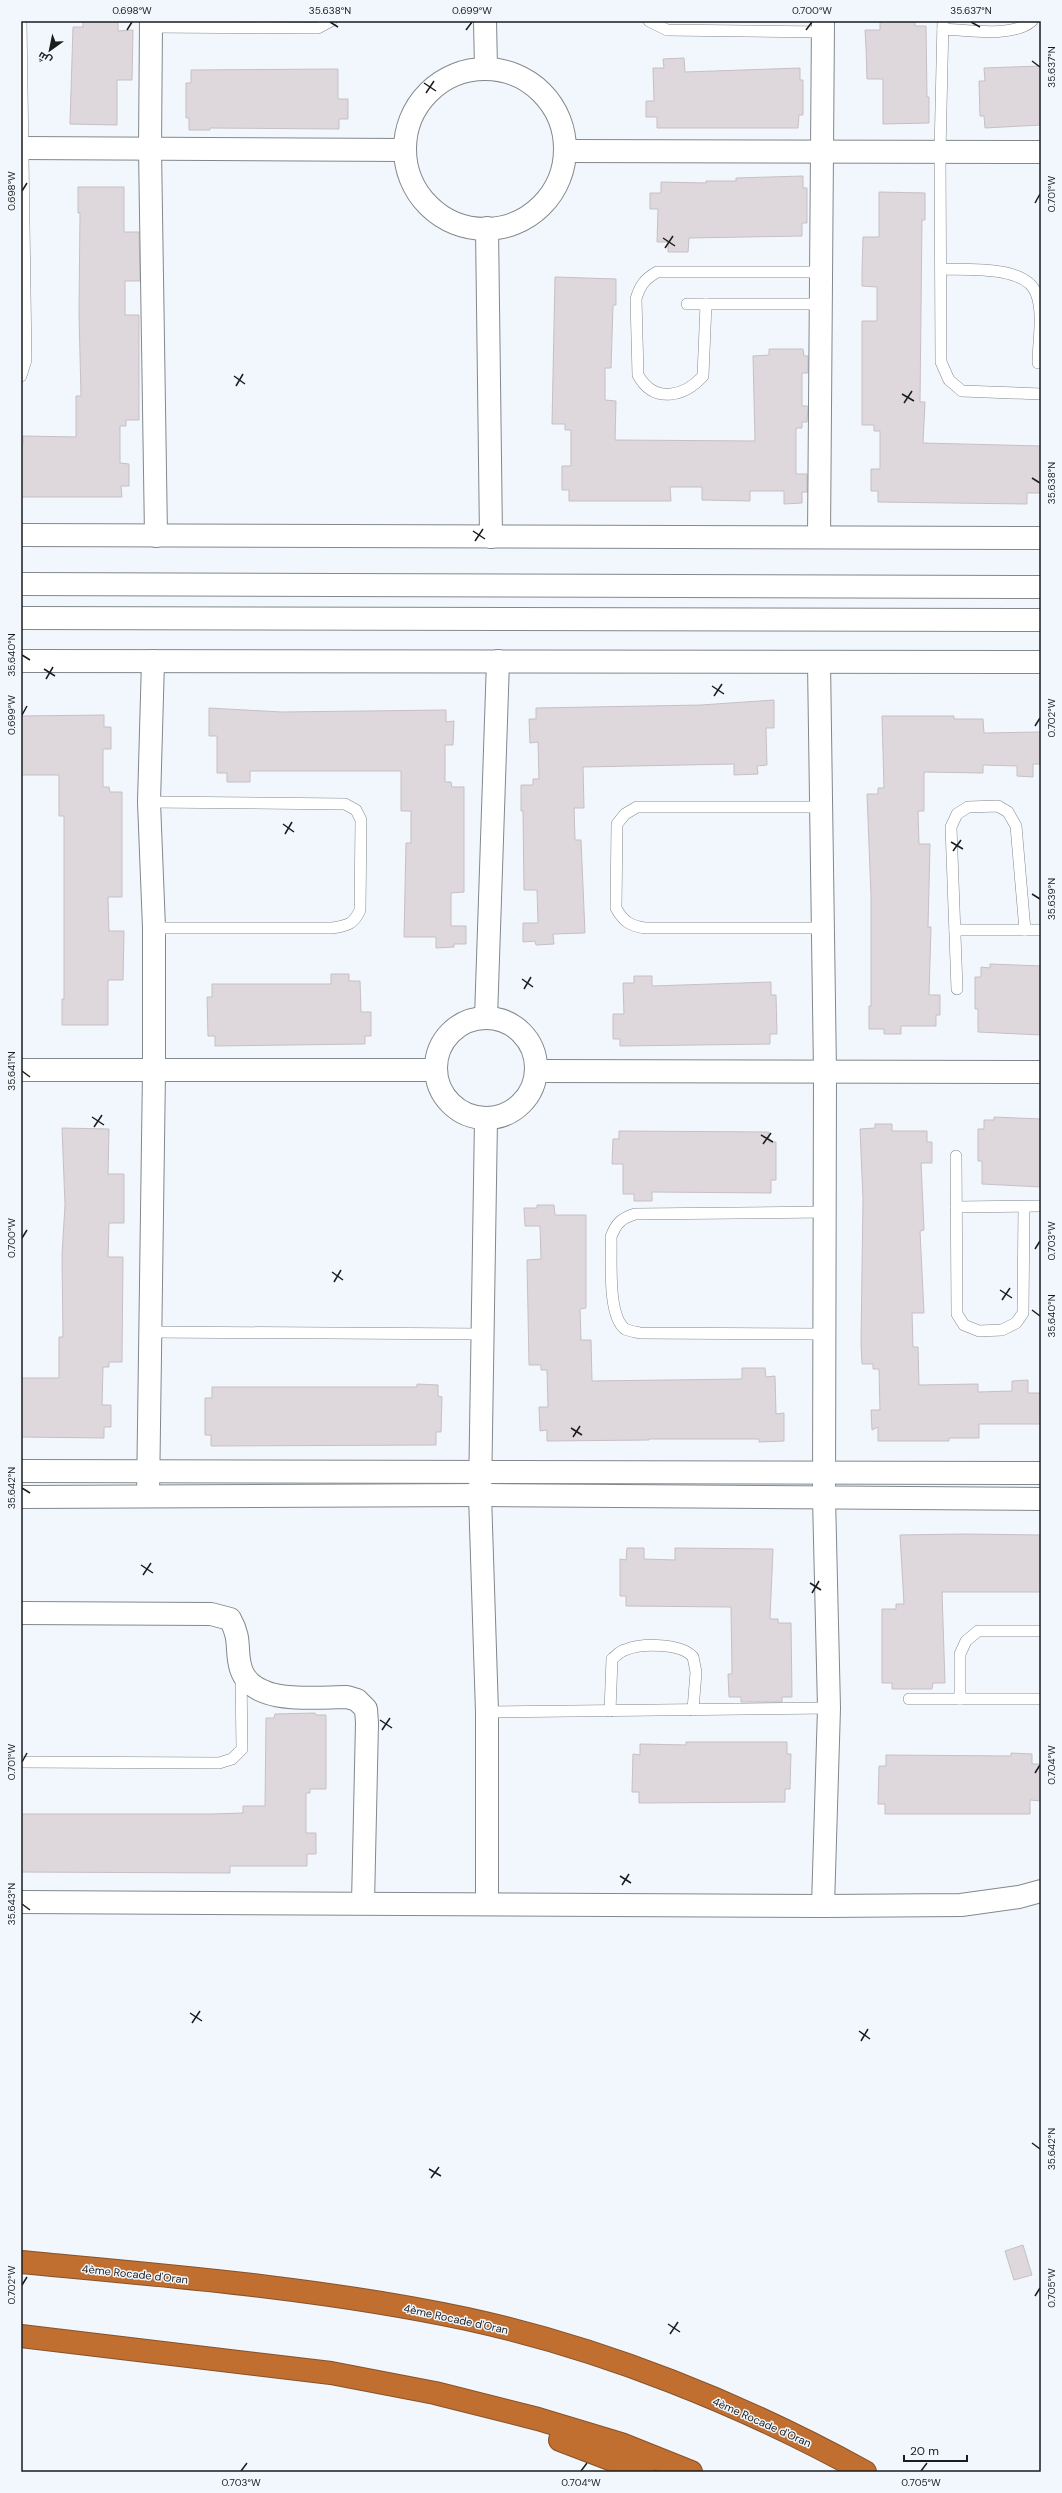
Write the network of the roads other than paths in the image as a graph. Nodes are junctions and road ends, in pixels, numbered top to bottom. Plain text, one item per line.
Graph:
1 (331, 21) edge
2 (485, 21) edge
3 (649, 21) edge
4 (1032, 21) edge
5 (150, 24) edge
6 (943, 25) edge
7 (21, 26) edge
8 (823, 27) edge
9 (486, 68) junction
10 (23, 148) edge
11 (150, 148) junction
12 (404, 150) junction
13 (566, 151) junction
14 (823, 151) junction
15 (940, 152) junction
16 (1041, 152) edge
17 (487, 228) junction
18 (23, 268) edge
19 (941, 269) junction
20 (822, 272) junction
21 (687, 304) dead end
22 (706, 304) junction
23 (821, 304) junction
24 (1041, 363) edge
25 (21, 376) edge
26 (1041, 394) edge
27 (21, 535) edge
28 (156, 536) junction
29 (491, 536) junction
30 (819, 537) junction
31 (1041, 538) edge
32 (21, 584) edge
33 (1041, 587) edge
34 (21, 618) edge
35 (1041, 620) edge
36 (21, 661) edge
37 (153, 661) junction
38 (498, 661) junction
39 (819, 662) junction
40 (1041, 662) edge
41 (149, 802) junction
42 (821, 807) junction
43 (154, 928) junction
44 (823, 928) junction
45 (955, 930) junction
46 (1025, 930) junction
47 (1041, 930) edge
48 (957, 989) dead end
49 (486, 1018) junction
50 (21, 1070) edge
51 (435, 1070) junction
52 (154, 1071) junction
53 (537, 1071) junction
54 (825, 1072) junction
55 (1041, 1072) edge
56 (486, 1118) junction
57 (956, 1156) dead end
58 (1041, 1206) edge
59 (956, 1207) junction
60 (1024, 1207) junction
61 (825, 1212) junction
62 (151, 1332) junction
63 (482, 1334) junction
64 (825, 1334) junction
65 (21, 1471) edge
66 (147, 1472) junction
67 (480, 1472) junction
68 (824, 1472) junction
69 (1041, 1473) edge
70 (480, 1495) junction
71 (21, 1496) edge
72 (148, 1496) junction
73 (824, 1497) junction
74 (1041, 1499) edge
75 (21, 1613) edge
76 (1041, 1631) edge
77 (241, 1669) junction
78 (908, 1699) dead end
79 (960, 1699) junction
80 (1041, 1699) edge
81 (829, 1708) junction
82 (693, 1710) junction
83 (610, 1711) junction
84 (487, 1712) junction
85 (21, 1762) edge
86 (1041, 1891) edge
87 (21, 1902) edge
88 (363, 1903) junction
89 (487, 1903) junction
90 (823, 1906) junction
91 (21, 2262) edge
92 (21, 2336) edge
93 (435, 2393) junction
94 (644, 2472) edge
95 (691, 2472) edge
96 (865, 2472) edge

1 - 5 lane
2 - 9 street
3 - 8 lane
4 - 6 lane
5 - 11 street
6 - 15 lane
7 - 10 lane
8 - 14 street
9 - 12 street
9 - 13 street
10 - 11 street
10 - 18 lane
11 - 12 street
11 - 28 street
12 - 17 street
13 - 14 street
13 - 17 street
14 - 15 street
14 - 20 street
15 - 16 street
15 - 19 lane
17 - 29 street
18 - 25 lane
19 - 24 lane
19 - 26 lane
20 - 22 lane
20 - 23 street
21 - 22 lane
22 - 23 lane
23 - 30 street
27 - 28 street
28 - 29 street
29 - 30 street
30 - 31 street
32 - 33 street
34 - 35 street
36 - 37 street
37 - 38 street
37 - 41 street
38 - 39 street
38 - 49 street
39 - 40 street
39 - 42 street
41 - 43 street
41 - 43 lane
42 - 44 street
42 - 44 lane
43 - 52 street
44 - 54 street
45 - 46 lane
45 - 46 lane
45 - 48 lane
46 - 47 lane
49 - 51 street
49 - 53 street
50 - 52 street
51 - 52 street
51 - 56 street
52 - 62 street
53 - 54 street
53 - 56 street
54 - 55 street
54 - 61 street
56 - 63 street
57 - 59 lane
58 - 60 lane
59 - 60 lane
59 - 60 lane
61 - 64 street
61 - 64 lane
62 - 63 lane
62 - 66 street
63 - 67 street
64 - 68 street
65 - 66 street
66 - 67 street
66 - 72 street
67 - 68 street
67 - 70 street
68 - 69 street
68 - 73 street
70 - 72 street
70 - 73 street
70 - 84 street
71 - 72 street
73 - 74 street
73 - 81 street
75 - 77 street
76 - 79 lane
77 - 85 lane
77 - 88 street
78 - 79 lane
79 - 80 lane
81 - 82 lane
81 - 90 street
82 - 83 lane
82 - 83 lane
83 - 84 lane
84 - 89 street
86 - 90 street
87 - 88 street
88 - 89 street
89 - 90 street
91 - 96 highway, 4ème Rocade d'Oran
92 - 93 highway
93 - 94 highway
93 - 95 highway

